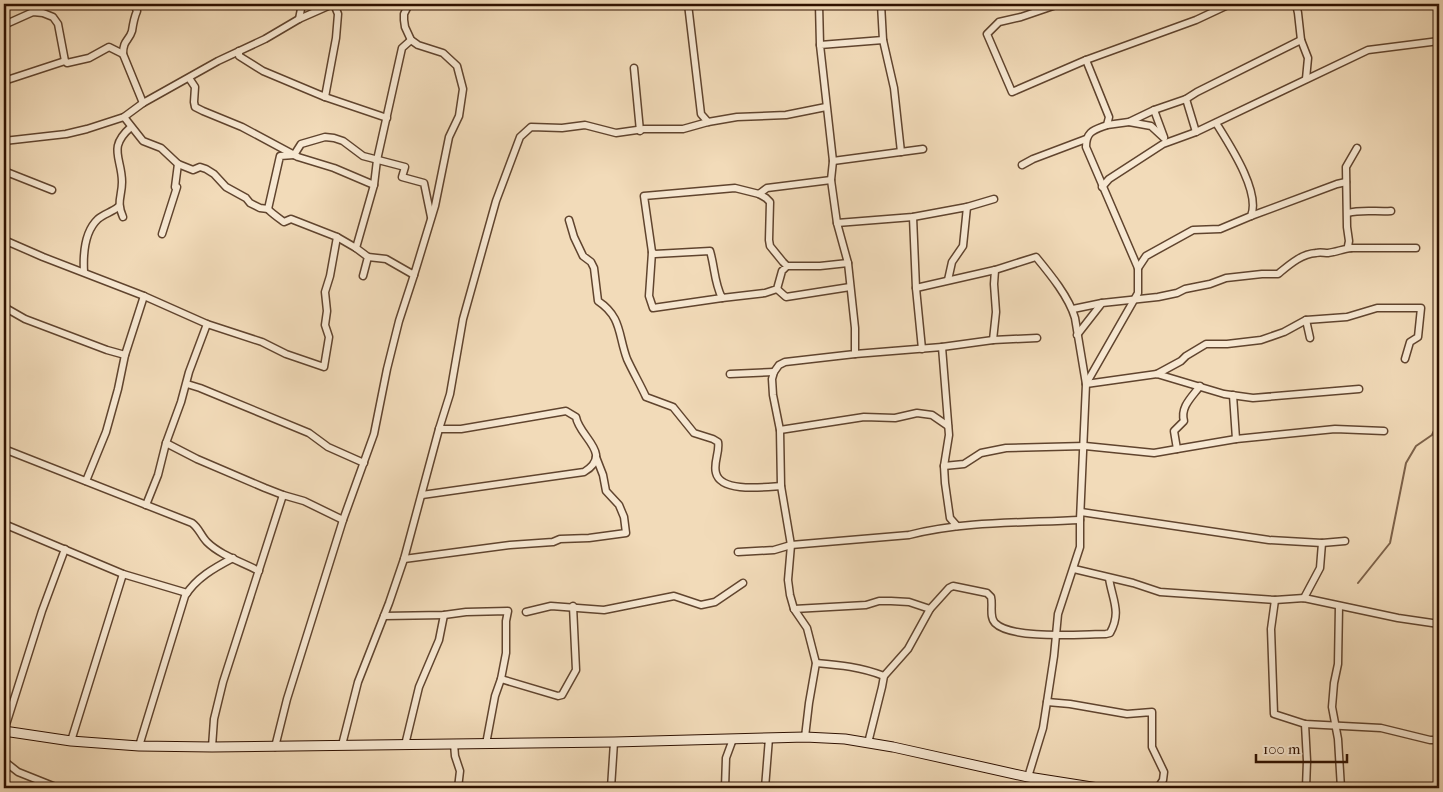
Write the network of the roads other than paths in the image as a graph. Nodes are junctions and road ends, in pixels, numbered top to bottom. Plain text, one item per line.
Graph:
1 (134, 4) edge
2 (302, 4) edge
3 (334, 4) edge
4 (409, 4) edge
5 (688, 4) edge
6 (819, 4) edge
7 (881, 4) edge
8 (1059, 4) edge
9 (1296, 4) edge
10 (1228, 5) edge
11 (299, 19) junction
12 (4, 25) edge
13 (411, 40) junction
14 (883, 40) junction
15 (1301, 40) junction
16 (1439, 41) edge
17 (820, 45) junction
18 (239, 51) junction
19 (123, 54) junction
20 (1086, 60) junction
21 (65, 61) junction
22 (634, 68) dead end
23 (189, 78) junction
24 (1306, 79) junction
25 (4, 81) edge
26 (325, 97) junction
27 (1186, 99) junction
28 (142, 103) junction
29 (826, 107) junction
30 (1154, 110) junction
31 (124, 117) junction
32 (387, 118) junction
33 (708, 122) junction
34 (1129, 122) junction
35 (1216, 123) junction
36 (1107, 125) junction
37 (132, 128) junction
38 (640, 131) junction
39 (1196, 132) junction
40 (1086, 139) junction
41 (4, 141) edge
42 (1164, 141) junction
43 (1357, 148) dead end
44 (924, 149) dead end
45 (901, 152) junction
46 (294, 155) junction
47 (378, 160) junction
48 (832, 161) junction
49 (178, 164) junction
50 (1022, 165) dead end
51 (4, 171) edge
52 (1099, 178) junction
53 (1109, 179) junction
54 (830, 180) junction
55 (1346, 182) junction
56 (374, 185) junction
57 (1102, 187) junction
58 (52, 190) dead end
59 (759, 194) junction
60 (994, 198) dead end
61 (118, 207) junction
62 (967, 207) junction
63 (268, 209) junction
64 (1391, 211) dead end
65 (1348, 213) junction
66 (1251, 216) junction
67 (123, 217) dead end
68 (431, 217) junction
69 (913, 217) junction
70 (570, 220) dead end
71 (837, 223) junction
72 (162, 234) dead end
73 (337, 237) junction
74 (7, 241) edge
75 (356, 248) junction
76 (1351, 248) junction
77 (1416, 248) dead end
78 (4, 249) edge
79 (652, 252) junction
80 (368, 257) junction
81 (848, 263) junction
82 (787, 266) junction
83 (1138, 268) junction
84 (995, 270) junction
85 (84, 272) junction
86 (414, 275) junction
87 (362, 276) dead end
88 (948, 280) junction
89 (850, 287) junction
90 (916, 288) junction
91 (777, 289) junction
92 (144, 296) junction
93 (1140, 296) junction
94 (722, 298) junction
95 (1133, 300) junction
96 (1102, 303) junction
97 (4, 307) edge
98 (1072, 309) junction
99 (1306, 320) junction
100 (207, 324) junction
101 (1077, 335) junction
102 (1037, 338) dead end
103 (1310, 338) dead end
104 (993, 340) junction
105 (942, 347) junction
106 (922, 348) junction
107 (855, 354) junction
108 (125, 355) junction
109 (1405, 359) dead end
110 (774, 372) junction
111 (730, 374) dead end
112 (1157, 374) junction
113 (187, 384) junction
114 (1086, 384) junction
115 (1200, 386) junction
116 (1359, 389) dead end
117 (1233, 396) junction
118 (948, 426) junction
119 (439, 429) junction
120 (780, 430) junction
121 (1384, 431) dead end
122 (1236, 439) junction
123 (166, 443) junction
124 (1085, 446) junction
125 (4, 449) edge
126 (1177, 449) junction
127 (596, 457) junction
128 (364, 464) junction
129 (944, 466) junction
130 (86, 481) junction
131 (781, 486) junction
132 (283, 495) junction
133 (422, 495) junction
134 (146, 505) junction
135 (1081, 512) junction
136 (343, 520) junction
137 (1080, 520) junction
138 (4, 524) edge
139 (957, 526) junction
140 (1345, 541) dead end
141 (1322, 543) junction
142 (791, 545) junction
143 (65, 549) junction
144 (738, 552) dead end
145 (233, 558) junction
146 (404, 559) junction
147 (1074, 569) junction
148 (258, 571) junction
149 (123, 574) junction
150 (1109, 578) junction
151 (744, 583) dead end
152 (187, 593) junction
153 (1304, 598) junction
154 (1275, 600) junction
155 (573, 606) junction
156 (1339, 606) junction
157 (794, 609) junction
158 (930, 609) junction
159 (526, 612) dead end
160 (444, 615) junction
161 (384, 616) junction
162 (1439, 624) edge
163 (1057, 635) junction
164 (816, 663) junction
165 (884, 676) junction
166 (500, 679) junction
167 (1047, 702) junction
168 (1305, 724) junction
169 (1335, 725) junction
170 (4, 731) edge
171 (805, 737) junction
172 (769, 738) junction
173 (733, 739) junction
174 (1439, 740) edge
175 (71, 741) junction
176 (614, 742) junction
177 (868, 743) junction
178 (454, 744) junction
179 (486, 744) junction
180 (342, 745) junction
181 (405, 745) junction
182 (139, 746) junction
183 (212, 747) junction
184 (275, 747) junction
185 (4, 761) edge
186 (1028, 777) junction
187 (58, 788) edge
188 (458, 788) edge
189 (611, 788) edge
190 (725, 788) edge
191 (765, 788) edge
192 (1098, 788) edge
193 (1158, 788) edge
194 (1306, 788) edge
195 (1341, 788) edge

1 - 19 street
2 - 11 street
3 - 11 street
3 - 26 street
4 - 13 street
5 - 33 street
6 - 17 street
7 - 14 street
8 - 20 street
9 - 15 street
10 - 20 street
11 - 18 street
12 - 21 street
13 - 32 street
13 - 68 street
14 - 17 street
14 - 45 street
15 - 24 street
15 - 27 street
16 - 24 street
17 - 29 street
18 - 23 street
18 - 26 street
19 - 21 street
19 - 28 street
20 - 36 street
21 - 25 street
22 - 38 street
23 - 28 street
23 - 46 street
24 - 35 street
26 - 32 street
27 - 30 street
27 - 39 street
28 - 31 street
29 - 33 street
29 - 48 street
30 - 34 street
30 - 42 street
31 - 37 street
31 - 41 street
32 - 47 street
33 - 38 street
34 - 36 street
34 - 42 street
35 - 39 street
35 - 66 street
36 - 40 street
37 - 49 street
37 - 61 street
38 - 119 street
39 - 42 street
40 - 50 street
40 - 52 street
42 - 53 street
43 - 55 street
44 - 45 street
45 - 48 street
46 - 47 street
46 - 56 street
46 - 63 street
47 - 56 street
47 - 68 street
48 - 54 street
49 - 63 street
49 - 72 street
51 - 58 street
52 - 53 street
52 - 57 street
53 - 57 street
54 - 59 street
54 - 71 street
55 - 65 street
55 - 66 street
56 - 75 street
57 - 83 street
59 - 79 street
59 - 82 street
60 - 62 street
61 - 67 street
61 - 85 street
62 - 69 street
62 - 88 street
63 - 73 street
64 - 65 street
65 - 76 street
66 - 83 street
68 - 86 street
69 - 71 street
69 - 90 street
70 - 131 street
71 - 81 street
73 - 75 street
73 - 100 street
74 - 78 street
74 - 85 street
75 - 80 street
76 - 77 street
76 - 93 street
79 - 94 street
79 - 94 street
80 - 86 street
80 - 87 street
81 - 82 street
81 - 89 street
82 - 91 street
83 - 93 street
84 - 88 street
84 - 98 street
84 - 104 street
85 - 92 street
86 - 128 street
88 - 90 street
89 - 91 street
89 - 107 street
90 - 106 street
91 - 94 street
92 - 100 street
92 - 108 street
93 - 95 street
95 - 96 street
95 - 114 street
96 - 98 street
96 - 101 street
97 - 108 street
98 - 101 street
99 - 103 street
99 - 109 street
99 - 112 street
100 - 113 street
101 - 114 street
102 - 104 street
104 - 105 street
105 - 106 street
105 - 118 street
106 - 107 street
107 - 110 street
108 - 130 street
110 - 111 street
110 - 120 street
112 - 114 street
112 - 115 street
113 - 123 street
113 - 128 street
114 - 124 street
115 - 117 street
115 - 126 street
116 - 117 street
117 - 122 street
118 - 120 street
118 - 129 street
119 - 127 street
119 - 133 street
120 - 131 street
121 - 122 street
122 - 126 street
123 - 132 street
123 - 134 street
124 - 126 street
124 - 129 street
124 - 135 street
125 - 130 street
127 - 133 street
127 - 146 street
128 - 136 street
129 - 139 street
130 - 134 street
131 - 142 street
132 - 136 street
132 - 148 street
133 - 146 street
134 - 145 street
135 - 137 street
135 - 141 street
136 - 184 street
137 - 139 street
137 - 147 street
138 - 143 street
139 - 142 street
140 - 141 street
141 - 153 street
142 - 144 street
142 - 157 street
143 - 149 street
143 - 170 street
145 - 148 street
145 - 152 street
146 - 161 street
147 - 150 street
147 - 163 street
148 - 183 street
149 - 152 street
149 - 175 street
150 - 154 street
150 - 163 street
151 - 155 street
152 - 182 street
153 - 154 street
153 - 156 street
154 - 168 street
155 - 159 street
155 - 166 street
156 - 162 street
156 - 169 street
157 - 158 street
157 - 164 street
158 - 163 street
158 - 165 street
160 - 161 street
160 - 166 street
160 - 181 street
161 - 180 street
163 - 167 street
164 - 165 street
164 - 171 street
165 - 177 street
166 - 179 street
167 - 186 street
167 - 193 street
168 - 169 street
168 - 194 street
169 - 174 street
169 - 195 street
170 - 175 main road
171 - 172 main road
171 - 177 main road
172 - 173 main road
172 - 191 street
173 - 176 main road
173 - 190 street
175 - 182 main road
176 - 179 main road
176 - 189 street
177 - 186 main road
178 - 179 main road
178 - 181 main road
178 - 188 street
180 - 181 main road
180 - 184 main road
182 - 183 main road
183 - 184 main road
185 - 187 street
186 - 192 main road

